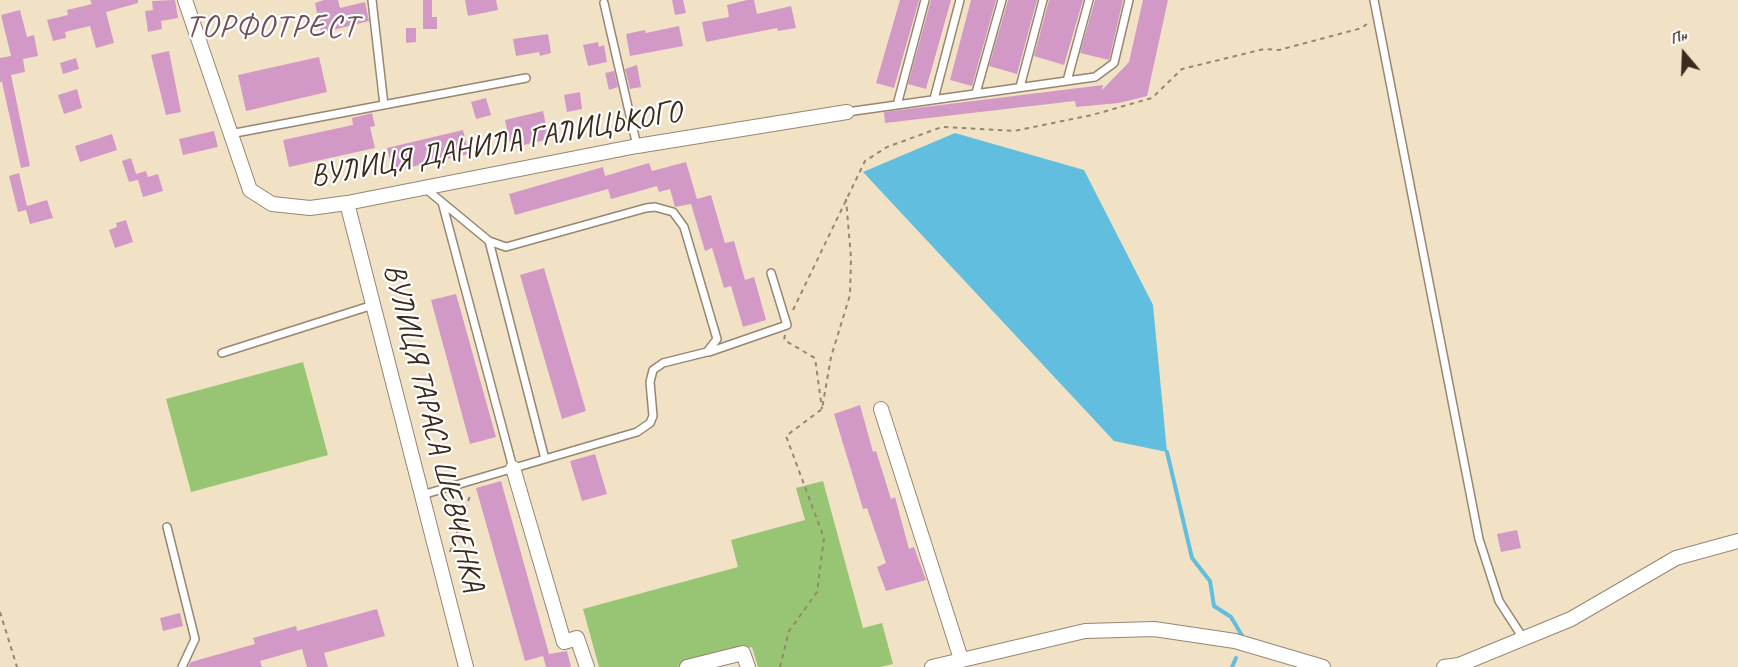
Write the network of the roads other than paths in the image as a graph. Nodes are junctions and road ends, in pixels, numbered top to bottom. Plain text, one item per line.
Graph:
1 (185, 0) edge
2 (372, 0) edge
3 (925, 0) edge
4 (960, 0) edge
5 (1002, 0) edge
6 (1043, 0) edge
7 (1089, 0) edge
8 (1129, 0) edge
9 (1374, 0) edge
10 (604, 3) dead end
11 (526, 78) dead end
12 (1067, 81) junction
13 (1020, 87) junction
14 (976, 93) junction
15 (934, 99) junction
16 (384, 105) junction
17 (897, 105) junction
18 (847, 112) joint
19 (230, 134) junction
20 (637, 146) junction
21 (425, 188) junction
22 (442, 202) junction
23 (347, 203) junction
24 (489, 241) junction
25 (771, 273) dead end
26 (373, 305) junction
27 (706, 352) junction
28 (222, 353) dead end
29 (881, 409) dead end
30 (545, 459) junction
31 (513, 468) junction
32 (422, 495) junction
33 (167, 527) dead end
34 (1738, 541) edge
35 (1523, 639) junction
36 (961, 659) junction
37 (1312, 666) edge
38 (182, 667) edge
39 (466, 667) edge
40 (587, 667) edge
41 (687, 667) edge
42 (748, 667) edge
43 (932, 667) edge
44 (1323, 667) edge
45 (1444, 667) edge

1 - 19 street, ВУЛИЦЯ ДАНИЛА ГАЛИЦЬКОГО
2 - 16 lane
3 - 17 lane
4 - 15 lane
5 - 14 lane
6 - 13 lane
7 - 12 lane
8 - 12 lane
9 - 35 lane
10 - 20 lane
11 - 16 lane
12 - 13 lane
13 - 14 lane
14 - 15 lane
15 - 17 lane
16 - 19 lane
17 - 18 lane
18 - 20 street, ВУЛИЦЯ ДАНИЛА ГАЛИЦЬКОГО
19 - 23 street, ВУЛИЦЯ ДАНИЛА ГАЛИЦЬКОГО
20 - 21 street, ВУЛИЦЯ ДАНИЛА ГАЛИЦЬКОГО
21 - 22 lane
21 - 23 street, ВУЛИЦЯ ДАНИЛА ГАЛИЦЬКОГО
22 - 24 lane
22 - 31 lane
23 - 26 street, ВУЛИЦЯ ТАРАСА ШЕВЧЕНКА
24 - 27 lane
24 - 30 lane
25 - 27 lane
26 - 28 lane
26 - 32 street, ВУЛИЦЯ ТАРАСА ШЕВЧЕНКА
27 - 30 lane
29 - 36 street
30 - 31 lane
31 - 32 lane
31 - 40 street
32 - 39 street, ВУЛИЦЯ ТАРАСА ШЕВЧЕНКА
33 - 38 lane
34 - 35 street
35 - 45 street
36 - 37 street
36 - 43 street
37 - 44 street
41 - 42 street

